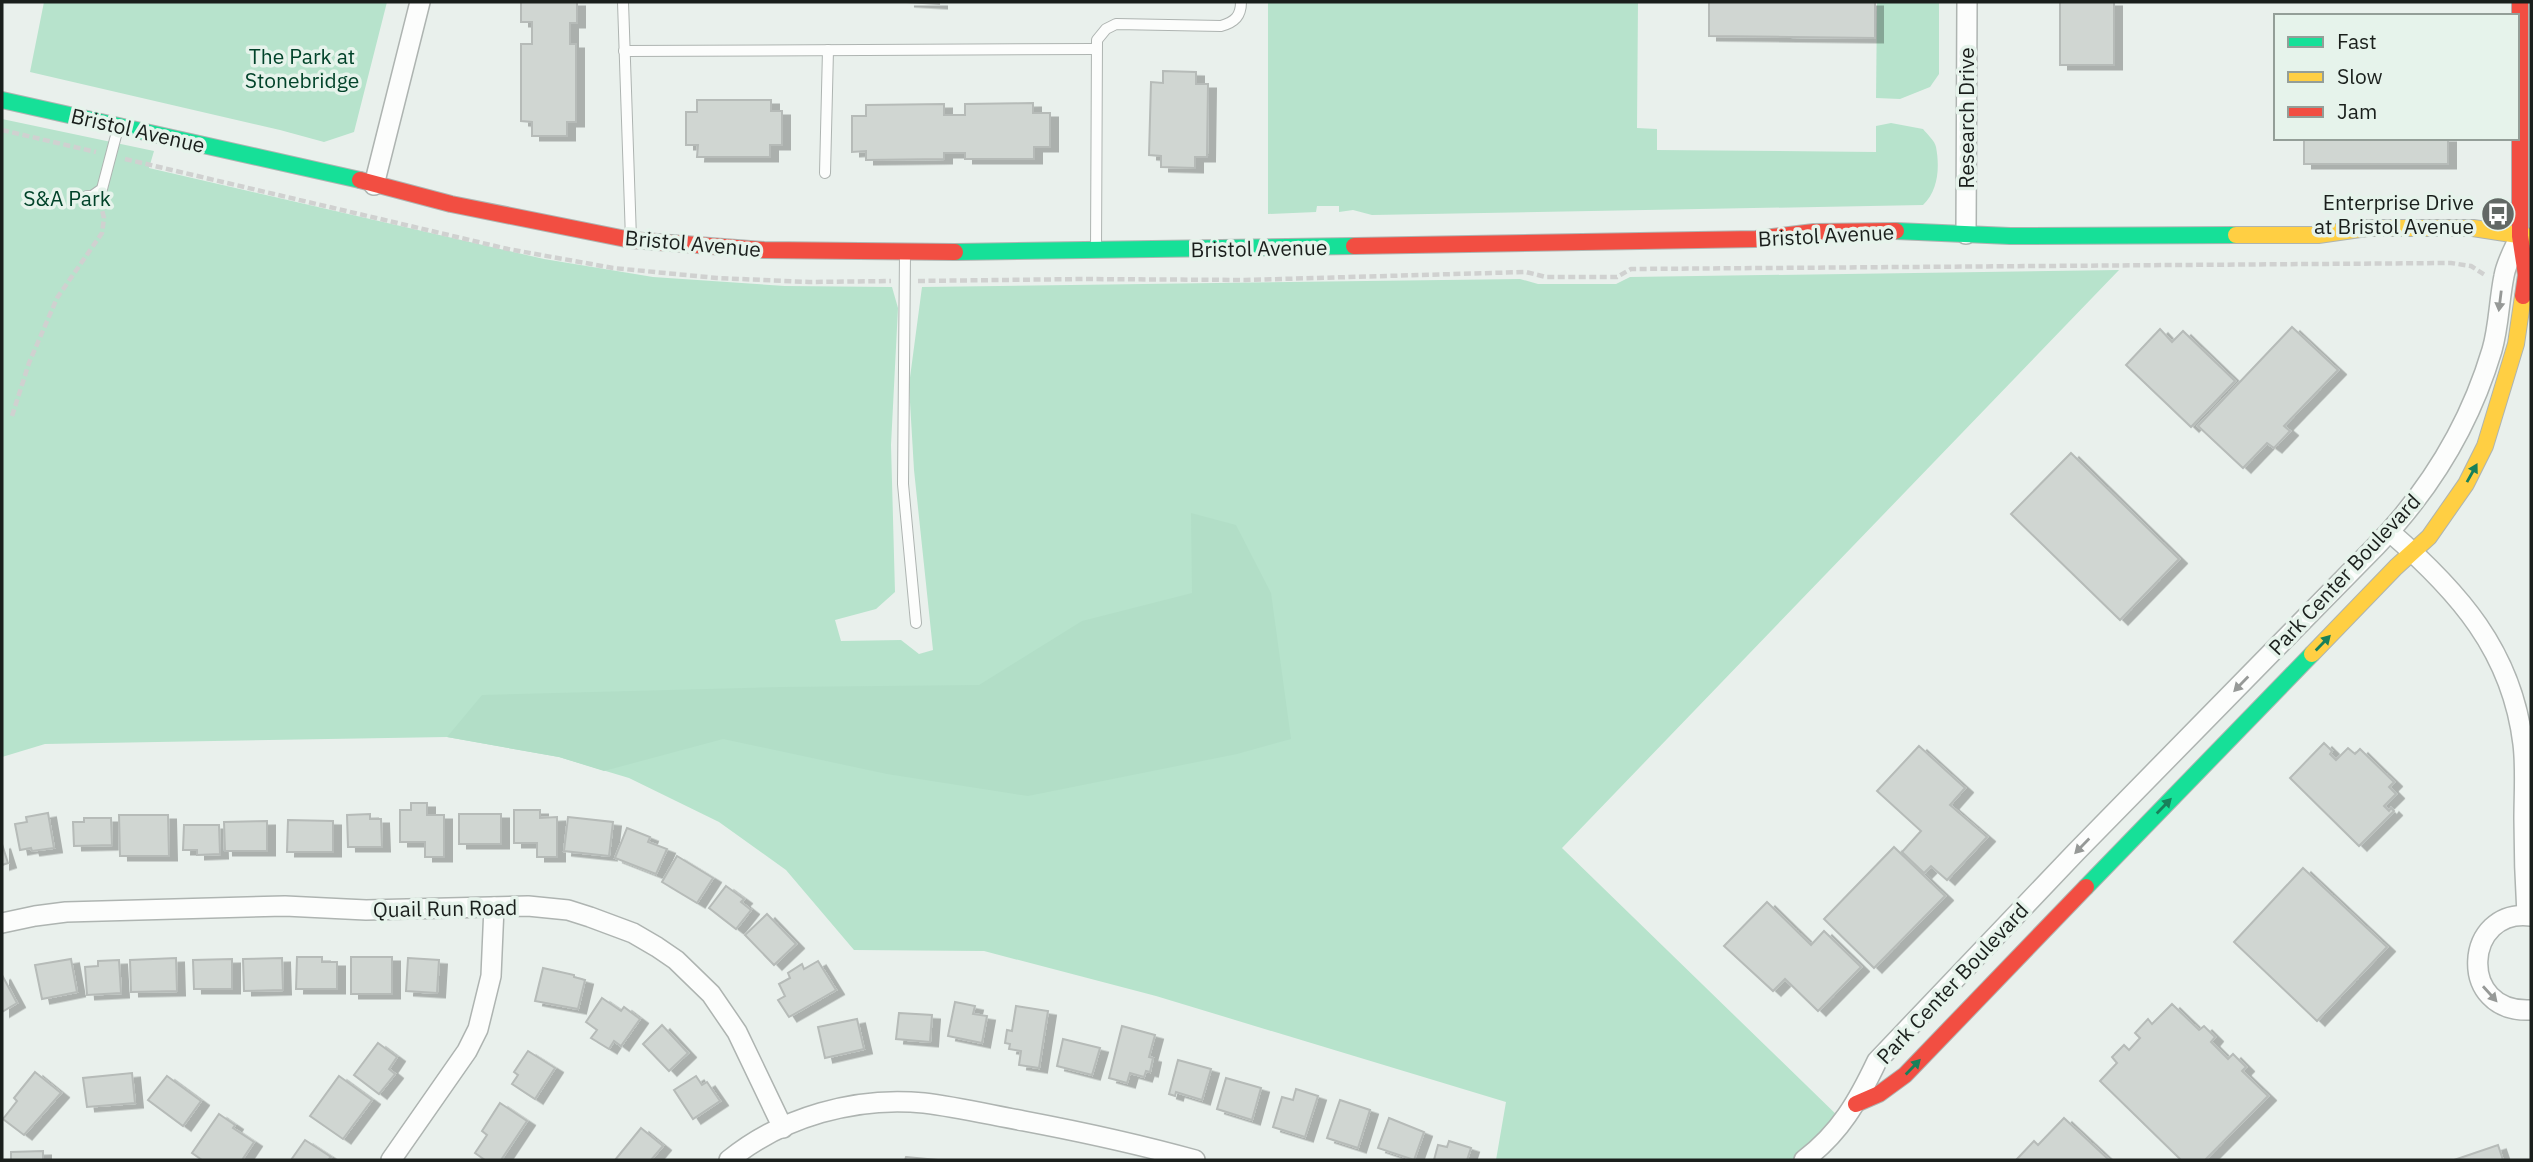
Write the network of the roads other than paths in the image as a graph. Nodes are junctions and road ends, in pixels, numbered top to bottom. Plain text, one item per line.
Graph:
1 (420, 2) edge
2 (623, 2) edge
3 (1241, 2) edge
4 (1967, 2) edge
5 (2520, 2) edge
6 (1095, 49) junction
7 (828, 50) junction
8 (624, 51) junction
9 (2, 100) edge
10 (119, 126) junction
11 (825, 173) dead end
12 (374, 185) junction
13 (87, 196) dead end
14 (1966, 234) junction
15 (2526, 237) edge
16 (631, 240) junction
17 (1096, 250) junction
18 (905, 253) junction
19 (2390, 532) junction
20 (2412, 551) junction
21 (916, 623) dead end
22 (494, 907) junction
23 (2529, 916) edge
24 (2, 923) edge
25 (2531, 1010) edge
26 (1856, 1104) junction
27 (783, 1128) junction
28 (391, 1160) edge
29 (729, 1160) edge
30 (1195, 1160) edge
31 (1804, 1160) edge

1 - 12 street
2 - 8 lane
3 - 6 lane
4 - 14 street, Research Drive
5 - 15 street
6 - 7 lane
6 - 17 lane
7 - 8 lane
7 - 11 lane
8 - 16 lane
9 - 10 street, Bristol Avenue
10 - 12 street, Bristol Avenue
10 - 13 lane
12 - 16 street, Bristol Avenue
14 - 15 street, Bristol Avenue
14 - 17 street, Bristol Avenue
15 -> 19 street, Park Center Boulevard
20 -> 15 street, Park Center Boulevard
16 - 18 street, Bristol Avenue
17 - 18 street, Bristol Avenue
18 - 21 lane
19 - 20 street
19 -> 26 street, Park Center Boulevard
20 - 23 street
26 -> 20 street, Park Center Boulevard
22 - 24 street, Quail Run Road
22 - 27 street, Quail Run Road
22 - 28 street
23 -> 25 street
26 - 31 street, Park Center Boulevard
27 - 29 street
27 - 30 street

